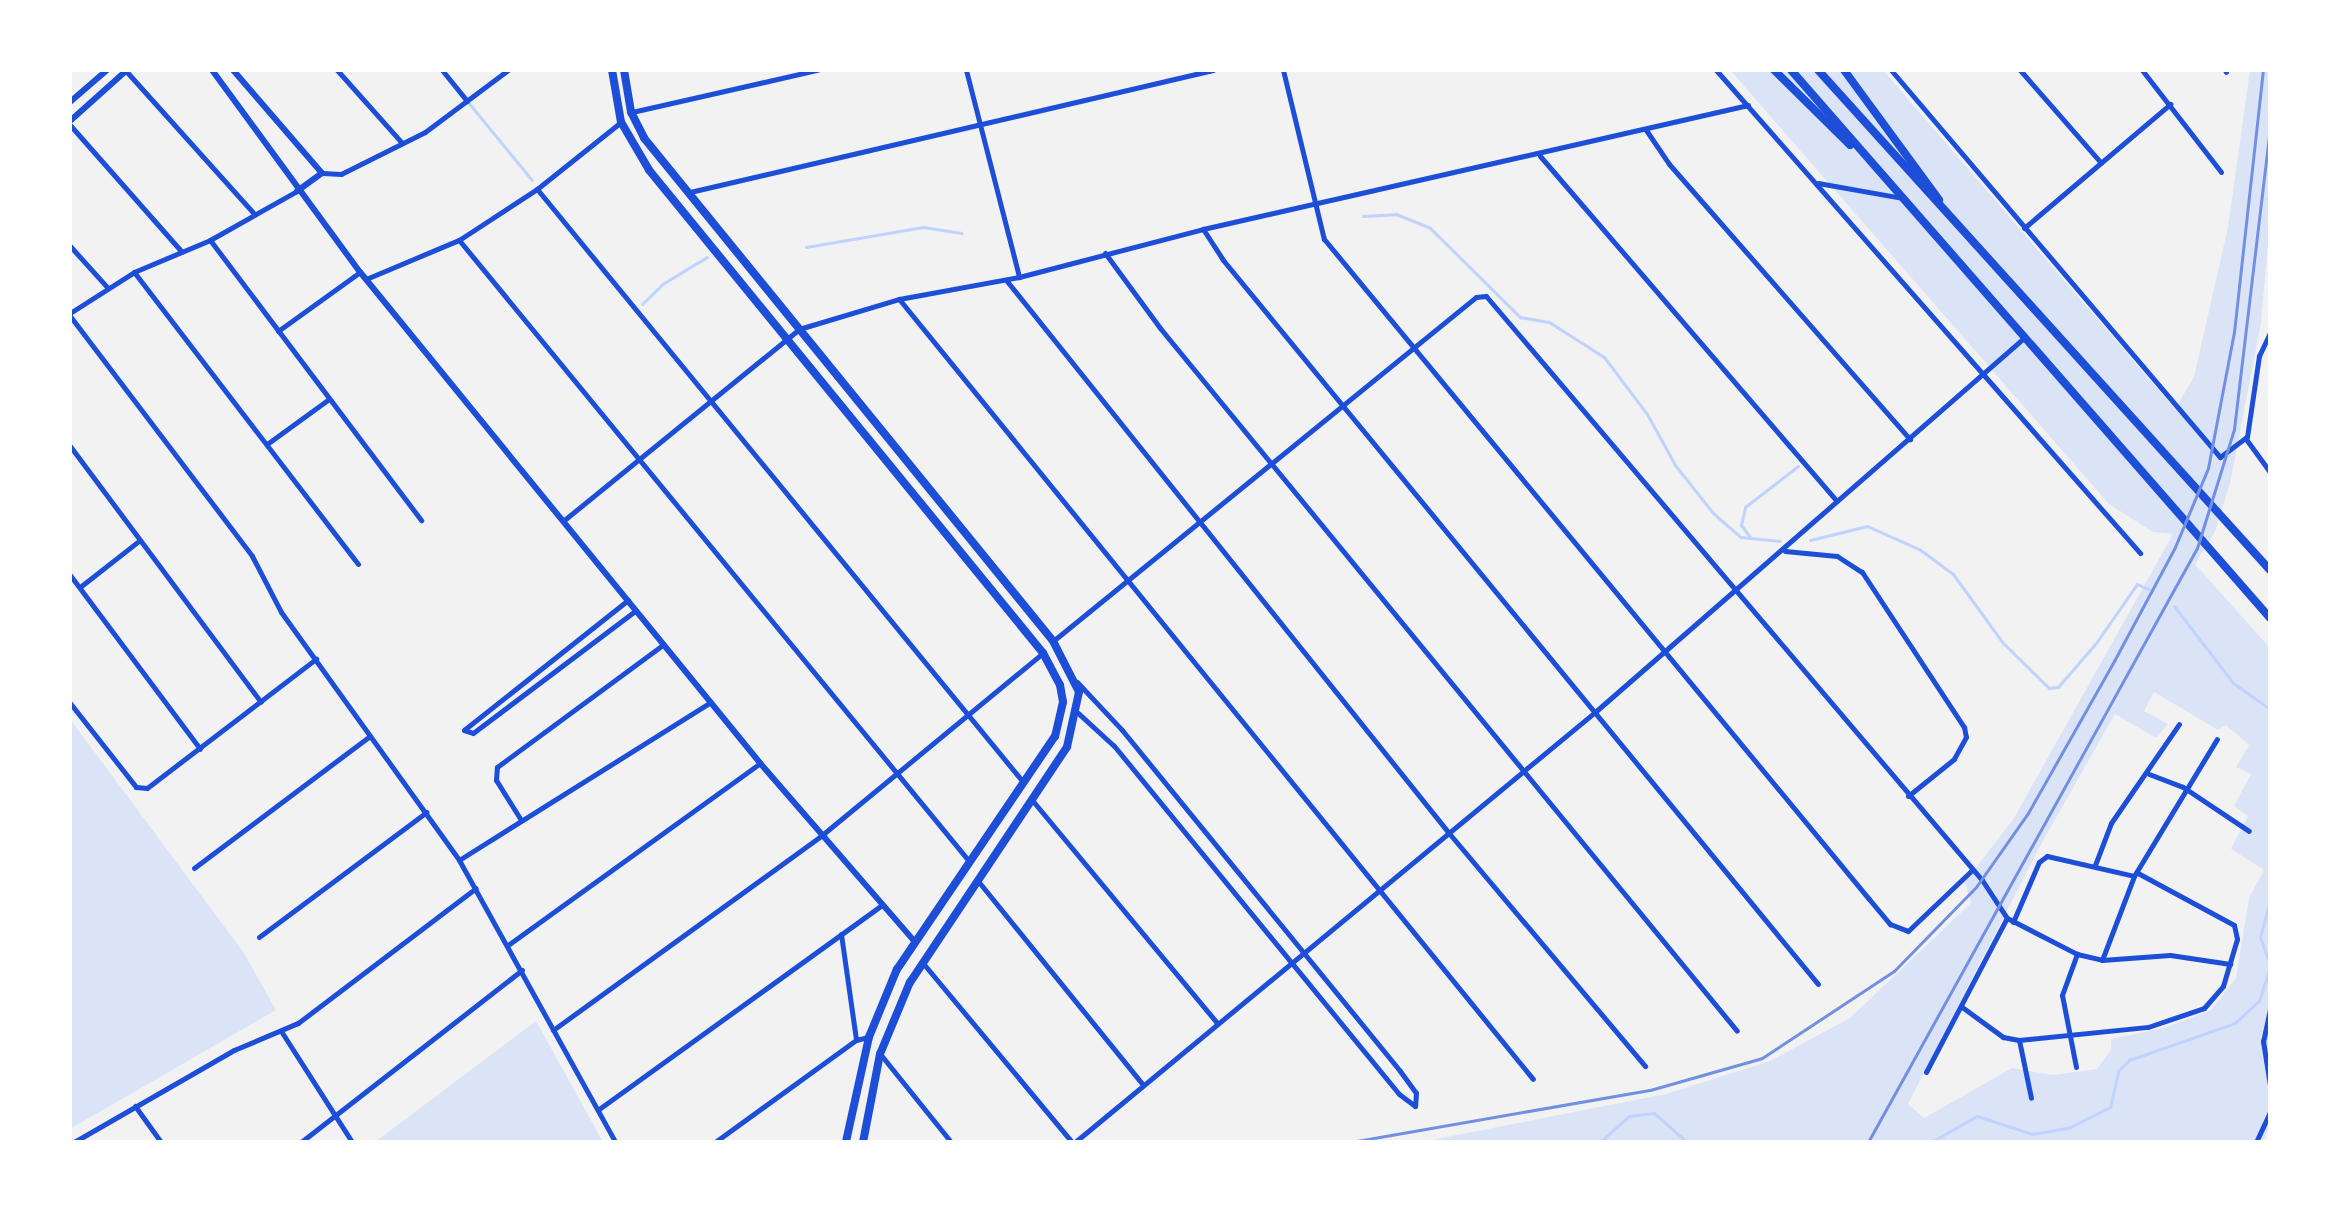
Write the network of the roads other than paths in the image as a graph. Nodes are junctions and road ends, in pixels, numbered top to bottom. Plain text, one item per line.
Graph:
1 (107, 70) edge
2 (127, 70) edge
3 (212, 70) edge
4 (233, 70) edge
5 (337, 70) edge
6 (442, 70) edge
7 (508, 70) edge
8 (612, 70) edge
9 (624, 70) edge
10 (817, 70) edge
11 (966, 70) edge
12 (1213, 70) edge
13 (1283, 70) edge
14 (1716, 70) edge
15 (1774, 70) edge
16 (1791, 70) edge
17 (1818, 70) edge
18 (1844, 70) edge
19 (1891, 70) edge
20 (2020, 70) edge
21 (2142, 70) edge
22 (467, 101) junction
23 (70, 102) edge
24 (2170, 104) junction
25 (1748, 105) junction
26 (631, 112) junction
27 (621, 122) junction
28 (70, 123) edge
29 (979, 127) junction
30 (1646, 130) junction
31 (402, 143) junction
32 (1540, 156) junction
33 (1871, 162) junction
34 (2101, 163) junction
35 (2221, 172) dead end
36 (322, 173) junction
37 (1817, 183) junction
38 (537, 189) junction
39 (297, 191) junction
40 (690, 192) junction
41 (1903, 198) junction
42 (1319, 206) junction
43 (255, 215) junction
44 (1949, 218) junction
45 (2024, 228) junction
46 (1203, 229) junction
47 (210, 240) junction
48 (459, 240) junction
49 (70, 246) edge
50 (182, 252) junction
51 (1105, 253) junction
52 (134, 272) junction
53 (360, 272) junction
54 (1019, 277) junction
55 (366, 279) junction
56 (1006, 280) junction
57 (107, 287) junction
58 (899, 299) junction
59 (70, 315) edge
60 (799, 329) junction
61 (278, 331) junction
62 (2270, 332) edge
63 (2025, 337) junction
64 (787, 340) junction
65 (1416, 349) junction
66 (831, 370) junction
67 (1985, 371) junction
68 (820, 378) junction
69 (847, 391) junction
70 (329, 399) junction
71 (837, 399) junction
72 (710, 401) junction
73 (1343, 407) junction
74 (1910, 439) junction
75 (2246, 439) junction
76 (267, 444) junction
77 (70, 446) edge
78 (638, 460) junction
79 (1270, 463) junction
80 (2270, 472) edge
81 (1837, 501) junction
82 (421, 520) dead end
83 (563, 521) junction
84 (1198, 524) junction
85 (140, 540) junction
86 (1785, 551) junction
87 (2140, 553) dead end
88 (358, 564) dead end
89 (2270, 570) edge
90 (70, 575) edge
91 (1124, 582) junction
92 (80, 587) junction
93 (1737, 589) junction
94 (628, 600) junction
95 (636, 610) junction
96 (2270, 618) edge
97 (1053, 641) junction
98 (664, 644) junction
99 (564, 647) junction
100 (1043, 653) junction
101 (1665, 653) junction
102 (316, 659) junction
103 (572, 659) junction
104 (1076, 681) junction
105 (506, 693) junction
106 (261, 702) junction
107 (711, 702) junction
108 (70, 703) edge
109 (513, 703) junction
110 (1595, 712) junction
111 (1078, 713) junction
112 (968, 715) junction
113 (2179, 724) dead end
114 (370, 736) junction
115 (2217, 739) dead end
116 (200, 749) junction
117 (760, 763) junction
118 (1522, 772) junction
119 (2149, 774) junction
120 (894, 775) junction
121 (1023, 783) junction
122 (2183, 787) junction
123 (1908, 796) junction
124 (1032, 800) junction
125 (427, 812) junction
126 (521, 820) junction
127 (993, 831) junction
128 (2249, 831) dead end
129 (1448, 832) junction
130 (1204, 833) junction
131 (822, 835) junction
132 (1005, 838) junction
133 (1193, 841) junction
134 (459, 860) junction
135 (970, 862) junction
136 (2095, 865) junction
137 (194, 868) dead end
138 (1971, 871) junction
139 (2135, 874) junction
140 (978, 880) junction
141 (476, 888) junction
142 (1378, 891) junction
143 (882, 905) junction
144 (2007, 918) junction
145 (2013, 922) junction
146 (841, 934) junction
147 (259, 937) dead end
148 (915, 942) junction
149 (508, 945) junction
150 (1303, 953) junction
151 (2077, 954) junction
152 (2102, 960) junction
153 (921, 961) junction
154 (1292, 962) junction
155 (2230, 964) junction
156 (522, 970) junction
157 (1818, 984) dead end
158 (1962, 1007) junction
159 (2270, 1009) edge
160 (1217, 1023) junction
161 (553, 1030) junction
162 (281, 1031) junction
163 (1737, 1031) dead end
164 (869, 1037) junction
165 (2068, 1037) junction
166 (856, 1040) junction
167 (2019, 1040) junction
168 (880, 1054) junction
169 (1645, 1066) dead end
170 (2076, 1067) dead end
171 (1926, 1072) dead end
172 (1533, 1079) dead end
173 (1143, 1085) junction
174 (2270, 1085) edge
175 (2031, 1098) dead end
176 (135, 1106) junction
177 (599, 1109) junction
178 (2270, 1112) edge
179 (334, 1119) junction
180 (74, 1142) edge
181 (161, 1142) edge
182 (301, 1142) edge
183 (352, 1142) edge
184 (615, 1142) edge
185 (715, 1142) edge
186 (846, 1142) edge
187 (863, 1142) edge
188 (951, 1142) edge
189 (1074, 1142) edge
190 (2256, 1142) edge

1 - 23 street
2 - 28 street
2 - 43 street
3 - 39 street
4 - 36 street
5 - 31 street
6 - 22 street
7 - 22 street
8 - 27 main road
9 - 26 main road
10 - 26 street
11 - 29 street
12 - 29 street
13 - 42 street
14 - 25 street
15 - 33 main road
16 - 33 main road
17 - 44 main road
18 - 44 main road
19 - 45 street
20 - 34 street
21 - 24 street
22 - 31 street
24 - 34 street
24 - 35 street
25 - 30 street
25 - 37 street
26 - 40 main road
27 - 38 street
27 - 64 main road
28 - 50 street
29 - 40 street
29 - 54 street
30 - 32 street
30 - 74 street
31 - 36 street
32 - 42 street
32 - 81 street
33 - 41 main road
34 - 45 street
36 - 39 street
37 - 41 street
37 - 67 street
38 - 48 street
38 - 72 street
39 - 43 street
39 - 53 street
40 - 60 main road
41 - 63 main road
42 - 46 street
42 - 65 street
43 - 47 street
44 - 89 main road
45 - 75 street
46 - 51 street
46 - 73 street
47 - 50 street
47 - 61 street
48 - 55 street
48 - 78 street
49 - 57 street
50 - 52 street
51 - 54 street
51 - 79 street
52 - 57 street
52 - 76 street
53 - 55 street
53 - 61 street
54 - 56 street
55 - 83 street
56 - 58 street
56 - 84 street
57 - 59 street
58 - 60 street
58 - 91 street
59 - 102 street
60 - 64 street
60 - 66 main road
61 - 70 street
62 - 75 street
63 - 67 street
63 - 96 main road
64 - 68 main road
64 - 72 street
65 - 73 street
65 - 93 street
65 - 101 street
66 - 68 main road
66 - 69 main road
67 - 74 street
67 - 87 street
68 - 71 main road
69 - 71 main road
69 - 97 main road
70 - 76 street
70 - 82 street
71 - 100 main road
72 - 78 street
72 - 112 street
73 - 79 street
73 - 110 street
74 - 81 street
75 - 80 street
76 - 88 street
77 - 85 street
78 - 83 street
78 - 120 street
79 - 84 street
79 - 118 street
81 - 86 street
83 - 94 street
84 - 91 street
84 - 129 street
85 - 92 street
85 - 106 street
86 - 93 street
86 - 123 street
90 - 92 street
91 - 97 street
91 - 142 street
92 - 116 street
93 - 101 street
93 - 123 street
94 - 95 street
94 - 99 street
95 - 98 street
95 - 103 street
97 - 104 main road
98 - 107 street
98 - 126 street
99 - 103 street
99 - 105 street
100 - 112 street
100 - 121 main road
101 - 110 street
101 - 138 street
102 - 106 street
102 - 114 street
103 - 109 street
104 - 111 main road
104 - 130 street
105 - 109 street
105 - 109 street
106 - 116 street
107 - 117 street
107 - 126 street
108 - 116 street
110 - 118 street
110 - 157 street
111 - 124 main road
111 - 133 street
112 - 120 street
112 - 121 street
113 - 119 street
114 - 125 street
114 - 137 street
115 - 122 street
117 - 131 street
117 - 149 street
118 - 129 street
118 - 163 street
119 - 122 street
119 - 136 street
120 - 131 street
120 - 135 street
121 - 127 main road
122 - 128 street
122 - 139 street
123 - 138 street
124 - 132 main road
124 - 160 street
125 - 134 street
125 - 147 street
126 - 134 street
127 - 132 main road
127 - 135 main road
129 - 142 street
129 - 169 street
130 - 133 street
130 - 150 street
131 - 143 street
131 - 161 street
132 - 140 main road
133 - 154 street
134 - 141 street
135 - 148 main road
136 - 139 street
136 - 145 street
138 - 144 street
139 - 152 street
139 - 155 street
140 - 153 main road
140 - 173 street
141 - 149 street
141 - 162 street
142 - 150 street
142 - 172 street
143 - 146 street
143 - 148 street
144 - 145 street
144 - 158 street
145 - 151 street
146 - 166 street
146 - 177 street
148 - 164 main road
149 - 156 street
150 - 154 street
150 - 154 street
151 - 152 street
151 - 165 street
152 - 155 street
153 - 168 main road
153 - 189 street
154 - 160 street
155 - 165 street
156 - 161 street
156 - 179 street
158 - 167 street
158 - 171 street
159 - 174 street
160 - 173 street
161 - 177 street
162 - 176 street
162 - 179 street
164 - 166 street
164 - 186 main road
165 - 167 street
165 - 170 street
166 - 185 street
167 - 175 street
168 - 187 main road
168 - 188 street
173 - 189 street
176 - 180 street
176 - 181 street
177 - 184 street
178 - 190 street
179 - 182 street
179 - 183 street

